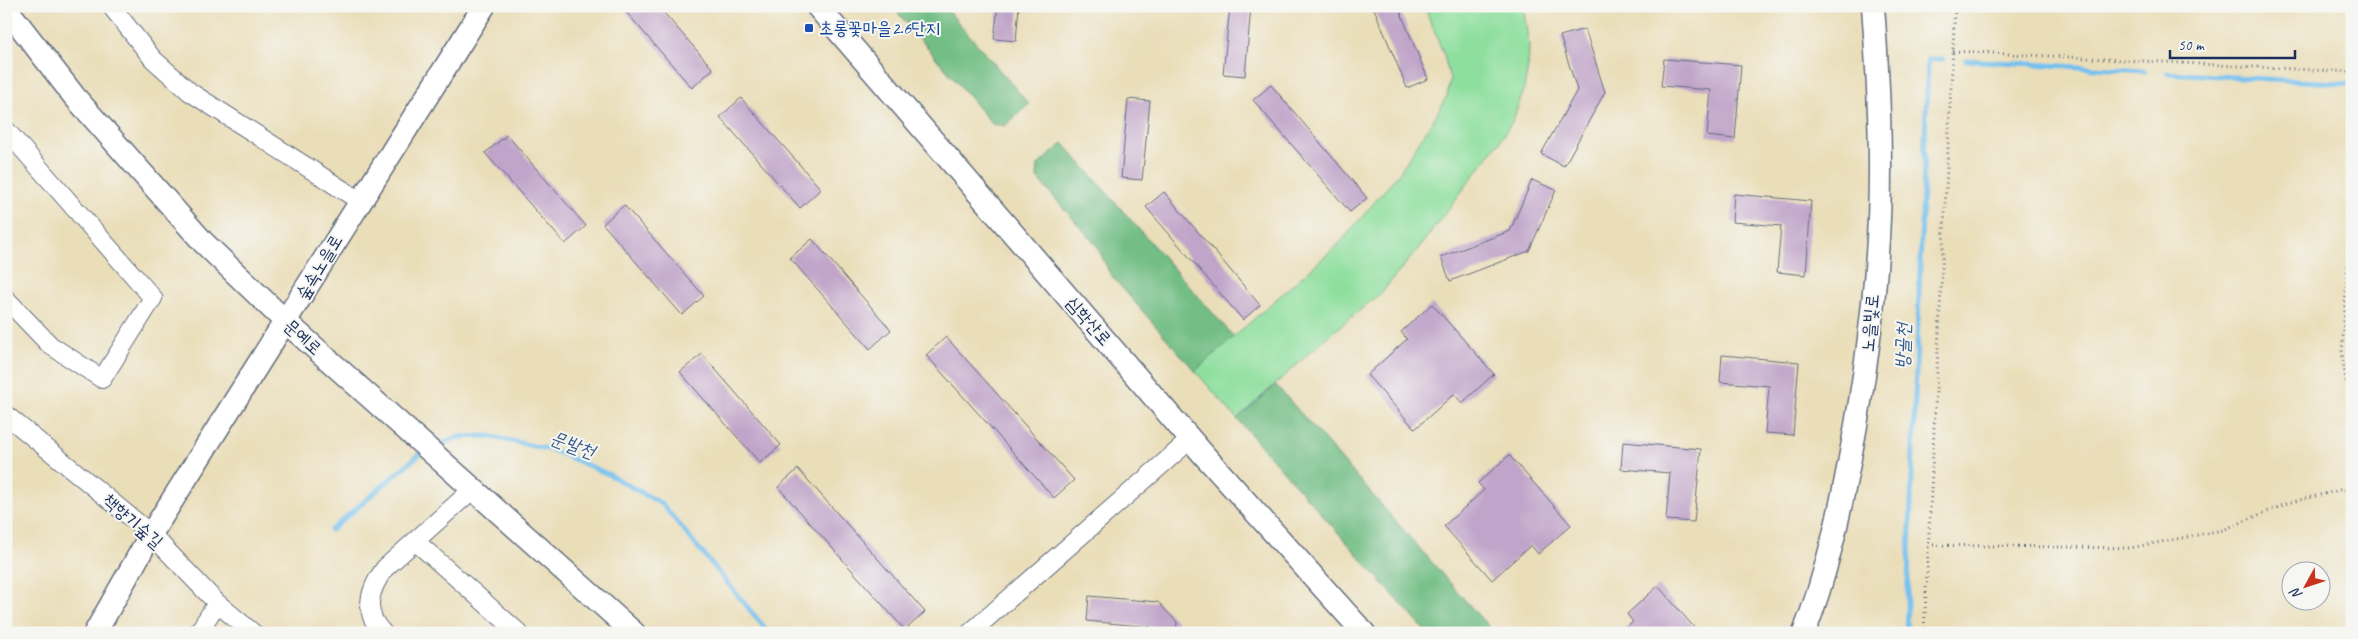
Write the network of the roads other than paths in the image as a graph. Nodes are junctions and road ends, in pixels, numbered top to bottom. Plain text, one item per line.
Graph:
1 (111, 6) edge
2 (484, 6) edge
3 (817, 6) edge
4 (1873, 6) edge
5 (6, 8) edge
6 (6, 130) edge
7 (360, 201) junction
8 (6, 299) edge
9 (286, 322) junction
10 (6, 415) edge
11 (1191, 439) junction
12 (472, 490) junction
13 (152, 534) junction
14 (415, 542) junction
15 (217, 603) junction
16 (95, 633) edge
17 (198, 633) edge
18 (254, 633) edge
19 (383, 633) edge
20 (519, 633) edge
21 (634, 633) edge
22 (970, 633) edge
23 (1364, 633) edge
24 (1804, 633) edge

1 - 7 street
2 - 7 street, 숲속노을로
3 - 11 street, 심학산로
4 - 24 street, 노을빛로
5 - 9 street, 문예로
6 - 8 street
7 - 9 street, 숲속노을로
9 - 12 street, 문예로
9 - 13 street, 숲속노을로
10 - 13 street, 책향기숲길
11 - 22 street
11 - 23 street, 심학산로
12 - 14 street
12 - 21 street, 문예로
13 - 15 street, 책향기숲길
13 - 16 street, 숲속노을로
14 - 19 street
14 - 20 street
15 - 17 street
15 - 18 street, 책향기숲길

